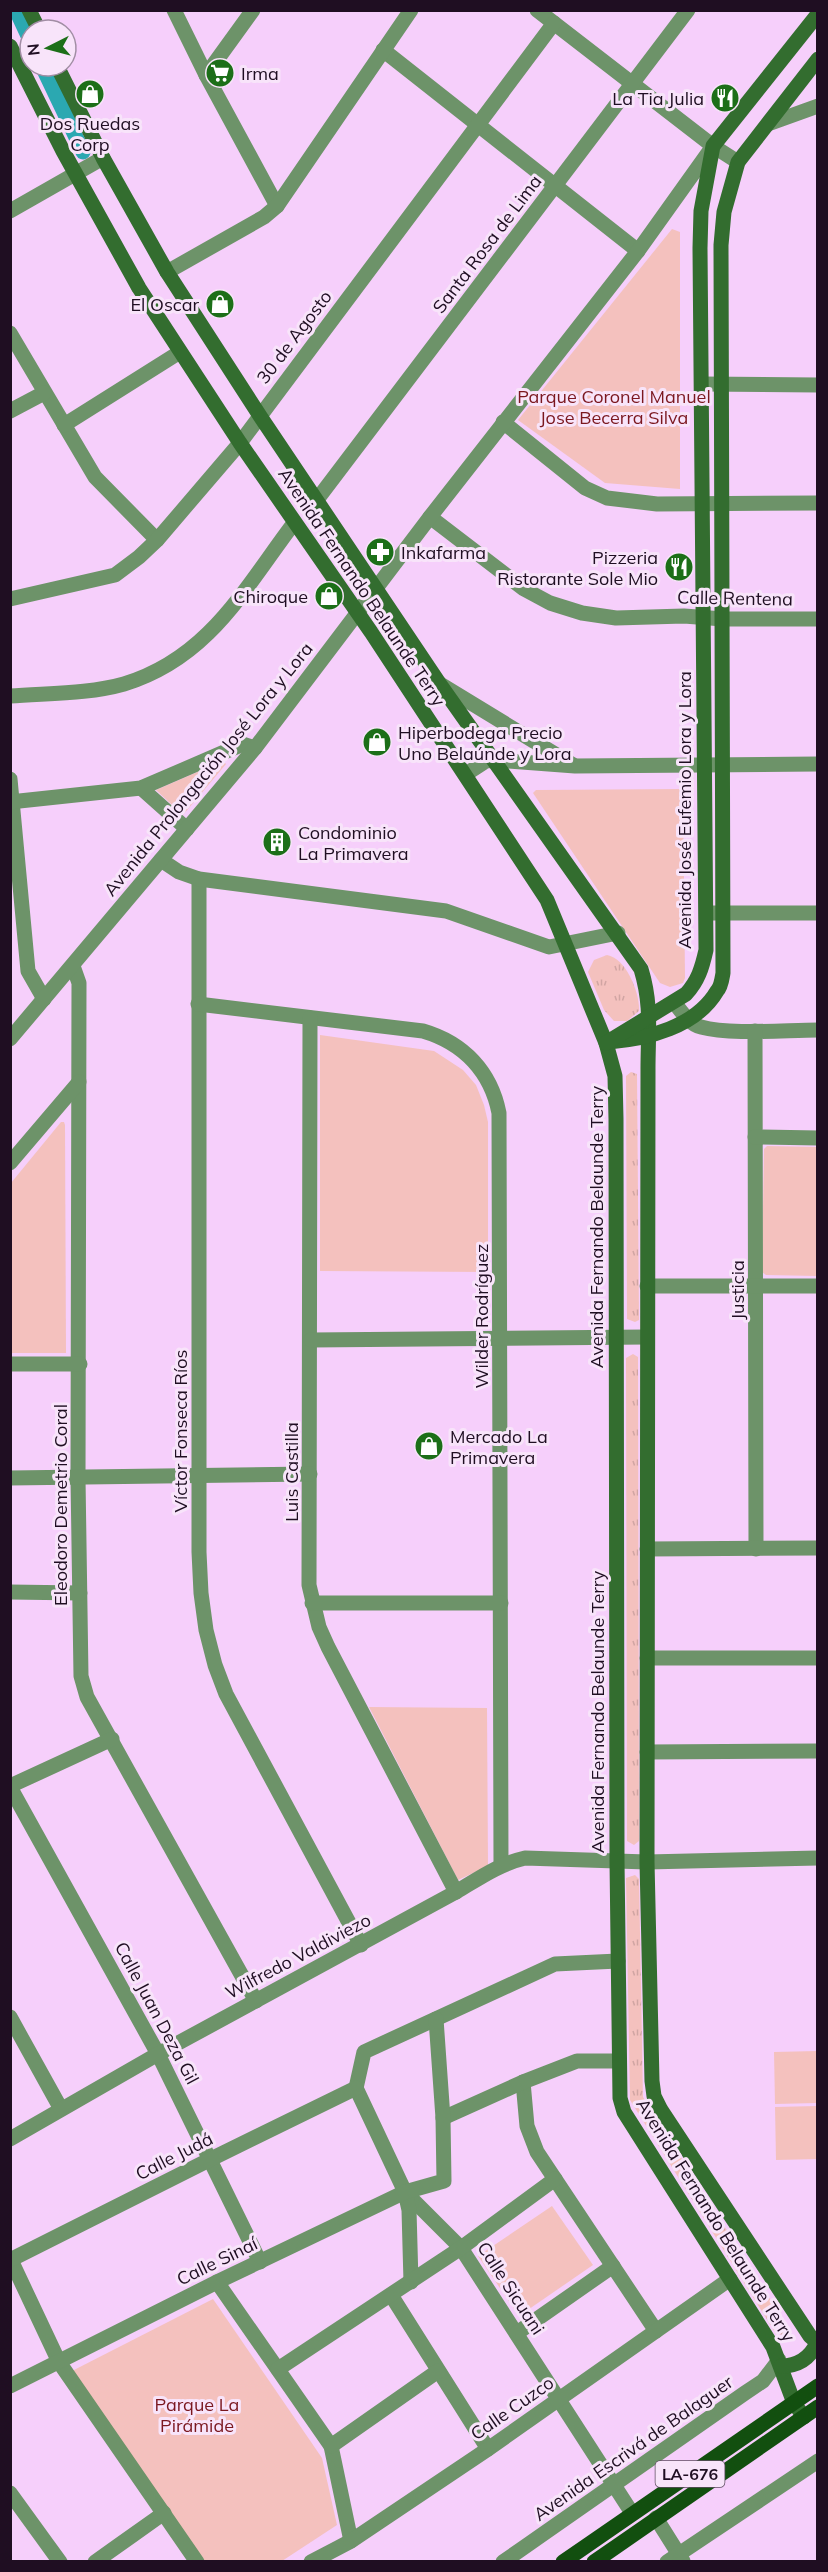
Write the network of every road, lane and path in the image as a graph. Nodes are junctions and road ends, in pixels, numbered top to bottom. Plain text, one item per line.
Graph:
1 (174, 10) edge
2 (253, 10) edge
3 (411, 10) edge
4 (537, 10) edge
5 (688, 10) edge
6 (818, 14) edge
7 (554, 23) junction
8 (10, 46) edge
9 (383, 50) junction
10 (818, 59) edge
11 (206, 75) junction
12 (63, 78) edge
13 (633, 84) junction
14 (818, 106) edge
15 (478, 124) junction
16 (768, 124) junction
17 (713, 146) junction
18 (104, 158) junction
19 (738, 162) junction
20 (76, 173) junction
21 (555, 185) junction
22 (277, 206) junction
23 (10, 211) edge
24 (638, 251) junction
25 (167, 272) junction
26 (10, 333) edge
27 (180, 352) junction
28 (702, 384) junction
29 (722, 384) junction
30 (818, 385) edge
31 (44, 393) junction
32 (10, 411) edge
33 (260, 416) junction
34 (503, 422) junction
35 (64, 426) junction
36 (240, 443) junction
37 (316, 501) junction
38 (703, 502) junction
39 (722, 502) junction
40 (818, 502) edge
41 (429, 517) junction
42 (294, 523) junction
43 (157, 540) junction
44 (375, 588) junction
45 (10, 599) edge
46 (357, 612) junction
47 (703, 617) junction
48 (818, 619) edge
49 (723, 620) junction
50 (439, 683) junction
51 (10, 696) edge
52 (255, 748) junction
53 (495, 760) junction
54 (723, 764) junction
55 (818, 764) edge
56 (703, 765) junction
57 (575, 766) junction
58 (466, 774) junction
59 (10, 779) edge
60 (141, 788) junction
61 (11, 802) edge
62 (187, 829) junction
63 (161, 860) junction
64 (199, 879) junction
65 (16, 908) edge
66 (705, 913) junction
67 (724, 913) junction
68 (818, 913) edge
69 (618, 933) junction
70 (567, 944) junction
71 (73, 966) junction
72 (44, 999) junction
73 (674, 1002) junction
74 (198, 1004) junction
75 (650, 1015) junction
76 (310, 1018) junction
77 (687, 1019) junction
78 (818, 1030) edge
79 (755, 1031) junction
80 (648, 1036) junction
81 (10, 1039) edge
82 (606, 1042) junction
83 (79, 1082) junction
84 (755, 1137) junction
85 (818, 1138) edge
86 (10, 1164) edge
87 (647, 1286) junction
88 (756, 1286) junction
89 (818, 1286) edge
90 (647, 1337) junction
91 (617, 1338) junction
92 (501, 1339) junction
93 (311, 1340) junction
94 (10, 1364) edge
95 (80, 1364) junction
96 (310, 1474) junction
97 (199, 1476) junction
98 (10, 1478) edge
99 (78, 1478) junction
100 (818, 1548) edge
101 (647, 1549) junction
102 (756, 1549) junction
103 (10, 1592) edge
104 (80, 1593) junction
105 (312, 1603) junction
106 (501, 1603) junction
107 (647, 1658) junction
108 (818, 1658) edge
109 (112, 1739) junction
110 (818, 1751) edge
111 (647, 1752) junction
112 (10, 1787) edge
113 (818, 1858) edge
114 (617, 1862) junction
115 (647, 1862) junction
116 (501, 1865) junction
117 (456, 1892) junction
118 (361, 1945) junction
119 (618, 1961) junction
120 (256, 2001) junction
121 (10, 2017) edge
122 (436, 2019) junction
123 (158, 2054) junction
124 (618, 2061) junction
125 (523, 2082) junction
126 (356, 2088) junction
127 (61, 2109) junction
128 (443, 2118) junction
129 (10, 2139) edge
130 (210, 2159) junction
131 (555, 2179) junction
132 (405, 2192) junction
133 (461, 2248) junction
134 (11, 2259) edge
135 (260, 2262) junction
136 (613, 2266) junction
137 (730, 2279) junction
138 (217, 2282) junction
139 (411, 2282) junction
140 (391, 2295) junction
141 (656, 2331) junction
142 (517, 2333) junction
143 (817, 2343) edge
144 (59, 2362) junction
145 (780, 2363) junction
146 (278, 2369) junction
147 (438, 2371) junction
148 (10, 2386) edge
149 (818, 2386) edge
150 (560, 2399) junction
151 (794, 2403) junction
152 (818, 2407) edge
153 (804, 2417) junction
154 (331, 2446) junction
155 (488, 2449) junction
156 (818, 2461) edge
157 (614, 2484) junction
158 (10, 2493) edge
159 (164, 2513) junction
160 (632, 2513) junction
161 (656, 2518) junction
162 (351, 2541) junction
163 (676, 2559) edge
164 (60, 2562) edge
165 (95, 2562) edge
166 (197, 2562) edge
167 (311, 2562) edge
168 (503, 2562) edge
169 (562, 2562) edge
170 (594, 2562) edge

1 - 11 street
2 - 11 street
3 - 9 street
4 - 7 street
5 - 13 street, Santa Rosa de Lima
6 - 17 main road, Avenida José Eufemio Lora y Lora
7 - 13 street
7 - 15 street, 30 de Agosto
8 - 20 main road, Avenida Fernando Belaunde Terry
9 - 15 street
9 - 22 street
10 - 16 main road
11 - 22 street
12 - 18 main road, Avenida Fernando Belaunde Terry
13 - 17 street
13 - 21 street, Santa Rosa de Lima
14 - 16 street
15 - 21 street
15 - 33 street, 30 de Agosto
16 - 19 main road
17 - 19 street
17 - 24 street, Avenida Prolongación José Lora y Lora
17 - 28 main road, Avenida José Eufemio Lora y Lora
18 - 20 street
18 - 25 main road, Avenida Fernando Belaunde Terry
19 - 29 main road
20 - 23 street
20 - 27 main road, Avenida Fernando Belaunde Terry
21 - 24 street
21 - 37 street, Santa Rosa de Lima
22 - 25 street
24 - 34 street, Avenida Prolongación José Lora y Lora
25 - 33 main road, Avenida Fernando Belaunde Terry
26 - 31 street
27 - 35 street
27 - 36 main road, Avenida Fernando Belaunde Terry
28 - 29 street
28 - 38 main road, Avenida José Eufemio Lora y Lora
29 - 30 street
29 - 39 main road
31 - 32 street
31 - 35 street
33 - 36 street, 30 de Agosto
33 - 37 main road, Avenida Fernando Belaunde Terry
34 - 38 street
34 - 41 street, Avenida Prolongación José Lora y Lora
35 - 43 street
36 - 42 main road, Avenida Fernando Belaunde Terry
36 - 43 street, 30 de Agosto
37 - 44 main road, Avenida Fernando Belaunde Terry
38 - 39 street
38 - 47 main road, Avenida José Eufemio Lora y Lora
39 - 40 street
39 - 49 main road
41 - 44 street, Avenida Prolongación José Lora y Lora
41 - 47 street, Calle Rentena
42 - 46 main road, Avenida Fernando Belaunde Terry
42 - 51 street
43 - 45 street, 30 de Agosto
44 - 46 street, Avenida Prolongación José Lora y Lora
44 - 50 main road, Avenida Fernando Belaunde Terry
46 - 52 street, Avenida Prolongación José Lora y Lora
46 - 58 main road, Avenida Fernando Belaunde Terry
47 - 49 street, Calle Rentena
47 - 56 main road, Avenida José Eufemio Lora y Lora
48 - 49 street, Calle Rentena
49 - 54 main road
50 - 53 main road, Avenida Fernando Belaunde Terry
50 - 57 street
52 - 60 street
52 - 62 street, Avenida Prolongación José Lora y Lora
53 - 57 street
53 - 58 street
53 - 69 main road, Avenida Fernando Belaunde Terry
54 - 55 street
54 - 56 street
54 - 67 main road
56 - 57 street
56 - 66 main road, Avenida José Eufemio Lora y Lora
58 - 70 main road, Avenida Fernando Belaunde Terry
59 - 61 street
60 - 61 street
60 - 62 street
61 - 65 street
62 - 63 street, Avenida Prolongación José Lora y Lora
63 - 64 street
63 - 71 street, Avenida Prolongación José Lora y Lora
64 - 70 street
64 - 74 street, Víctor Fonseca Ríos
65 - 72 street
66 - 67 street
66 - 73 main road, Avenida José Eufemio Lora y Lora
67 - 68 street
67 - 77 main road
69 - 70 street
69 - 75 main road, Avenida Fernando Belaunde Terry
70 - 82 main road, Avenida Fernando Belaunde Terry
71 - 72 street, Avenida Prolongación José Lora y Lora
71 - 83 street, Eleodoro Demetrio Coral
72 - 81 street, Avenida Prolongación José Lora y Lora
73 - 75 main road, Avenida José Eufemio Lora y Lora
73 - 77 street
74 - 76 street, Wilder Rodríguez
74 - 97 street, Víctor Fonseca Ríos
75 - 80 main road, Avenida Fernando Belaunde Terry
75 - 82 main road, Avenida José Eufemio Lora y Lora
76 - 92 street, Wilder Rodríguez
76 - 93 street, Luis Castilla
77 - 79 street
77 - 80 main road
78 - 79 street
79 - 84 street, Justicia
80 - 82 main road
80 - 87 main road, Avenida Fernando Belaunde Terry
82 - 91 main road, Avenida Fernando Belaunde Terry
83 - 86 street
83 - 95 street, Eleodoro Demetrio Coral
84 - 85 street
84 - 88 street, Justicia
87 - 88 street
87 - 90 main road, Avenida Fernando Belaunde Terry
88 - 89 street
88 - 102 street, Justicia
90 - 91 street
90 - 101 main road, Avenida Fernando Belaunde Terry
91 - 92 street
91 - 114 main road, Avenida Fernando Belaunde Terry
92 - 93 street
92 - 106 street, Wilder Rodríguez
93 - 96 street, Luis Castilla
94 - 95 street
95 - 99 street, Eleodoro Demetrio Coral
96 - 97 street
96 - 105 street, Luis Castilla
97 - 99 street
97 - 118 street, Víctor Fonseca Ríos
98 - 99 street
99 - 104 street, Eleodoro Demetrio Coral
100 - 102 street
101 - 102 street
101 - 107 main road, Avenida Fernando Belaunde Terry
103 - 104 street
104 - 109 street, Eleodoro Demetrio Coral
105 - 106 street
105 - 117 street, Luis Castilla
106 - 116 street, Wilder Rodríguez
107 - 108 street
107 - 111 main road, Avenida Fernando Belaunde Terry
109 - 112 street
109 - 120 street, Eleodoro Demetrio Coral
110 - 111 street
111 - 115 main road, Avenida Fernando Belaunde Terry
112 - 123 street, Calle Juan Deza Gil
113 - 115 street, Wilfredo Valdiviezo
114 - 115 street, Wilfredo Valdiviezo
114 - 116 street, Wilfredo Valdiviezo
114 - 119 main road, Avenida Fernando Belaunde Terry
115 - 143 main road, Avenida Fernando Belaunde Terry
116 - 117 street, Wilfredo Valdiviezo
117 - 118 street, Wilfredo Valdiviezo
118 - 120 street, Wilfredo Valdiviezo
119 - 122 street
119 - 124 main road, Avenida Fernando Belaunde Terry
120 - 123 street, Wilfredo Valdiviezo
121 - 127 street
122 - 126 street
122 - 128 street
123 - 127 street, Wilfredo Valdiviezo
123 - 130 street, Calle Juan Deza Gil
124 - 125 street
124 - 137 main road, Avenida Fernando Belaunde Terry
125 - 128 street
125 - 131 street
126 - 130 street, Calle Judá
126 - 132 street, Calle Sicuani
127 - 129 street, Wilfredo Valdiviezo
128 - 132 street, Calle Sinaí
130 - 134 street, Calle Judá
130 - 135 street, Calle Juan Deza Gil
131 - 133 street
131 - 136 street
132 - 133 street, Calle Sicuani
132 - 135 street, Calle Sinaí
132 - 139 street
133 - 139 street
133 - 142 street, Calle Sicuani
134 - 144 street
135 - 138 street, Calle Sinaí
136 - 141 street
136 - 142 street
137 - 141 street, Calle Cuzco
137 - 145 main road, Avenida Fernando Belaunde Terry
138 - 144 street, Calle Sinaí
138 - 146 street
139 - 140 street
140 - 146 street
140 - 147 street
141 - 150 street, Calle Cuzco
142 - 150 street, Calle Sicuani
143 - 145 main road
144 - 148 street, Calle Sinaí
144 - 159 street
145 - 151 main road, Avenida Fernando Belaunde Terry
145 - 157 street, Avenida Escrivá de Balaguer
146 - 154 street
147 - 154 street
147 - 155 street
149 - 151 main road, LA-676
150 - 155 street, Calle Cuzco
150 - 157 street, Calle Sicuani
151 - 153 main road, Avenida Fernando Belaunde Terry
151 - 160 main road, LA-676
152 - 153 main road, LA-676
153 - 161 main road, LA-676
154 - 162 street
155 - 162 street, Calle Cuzco
156 - 163 street
157 - 160 street, Calle Sicuani
157 - 168 street, Avenida Escrivá de Balaguer
158 - 164 street
159 - 165 street
159 - 166 street
160 - 169 main road, LA-676
161 - 163 street
161 - 170 main road, LA-676
162 - 167 street, Calle Cuzco

